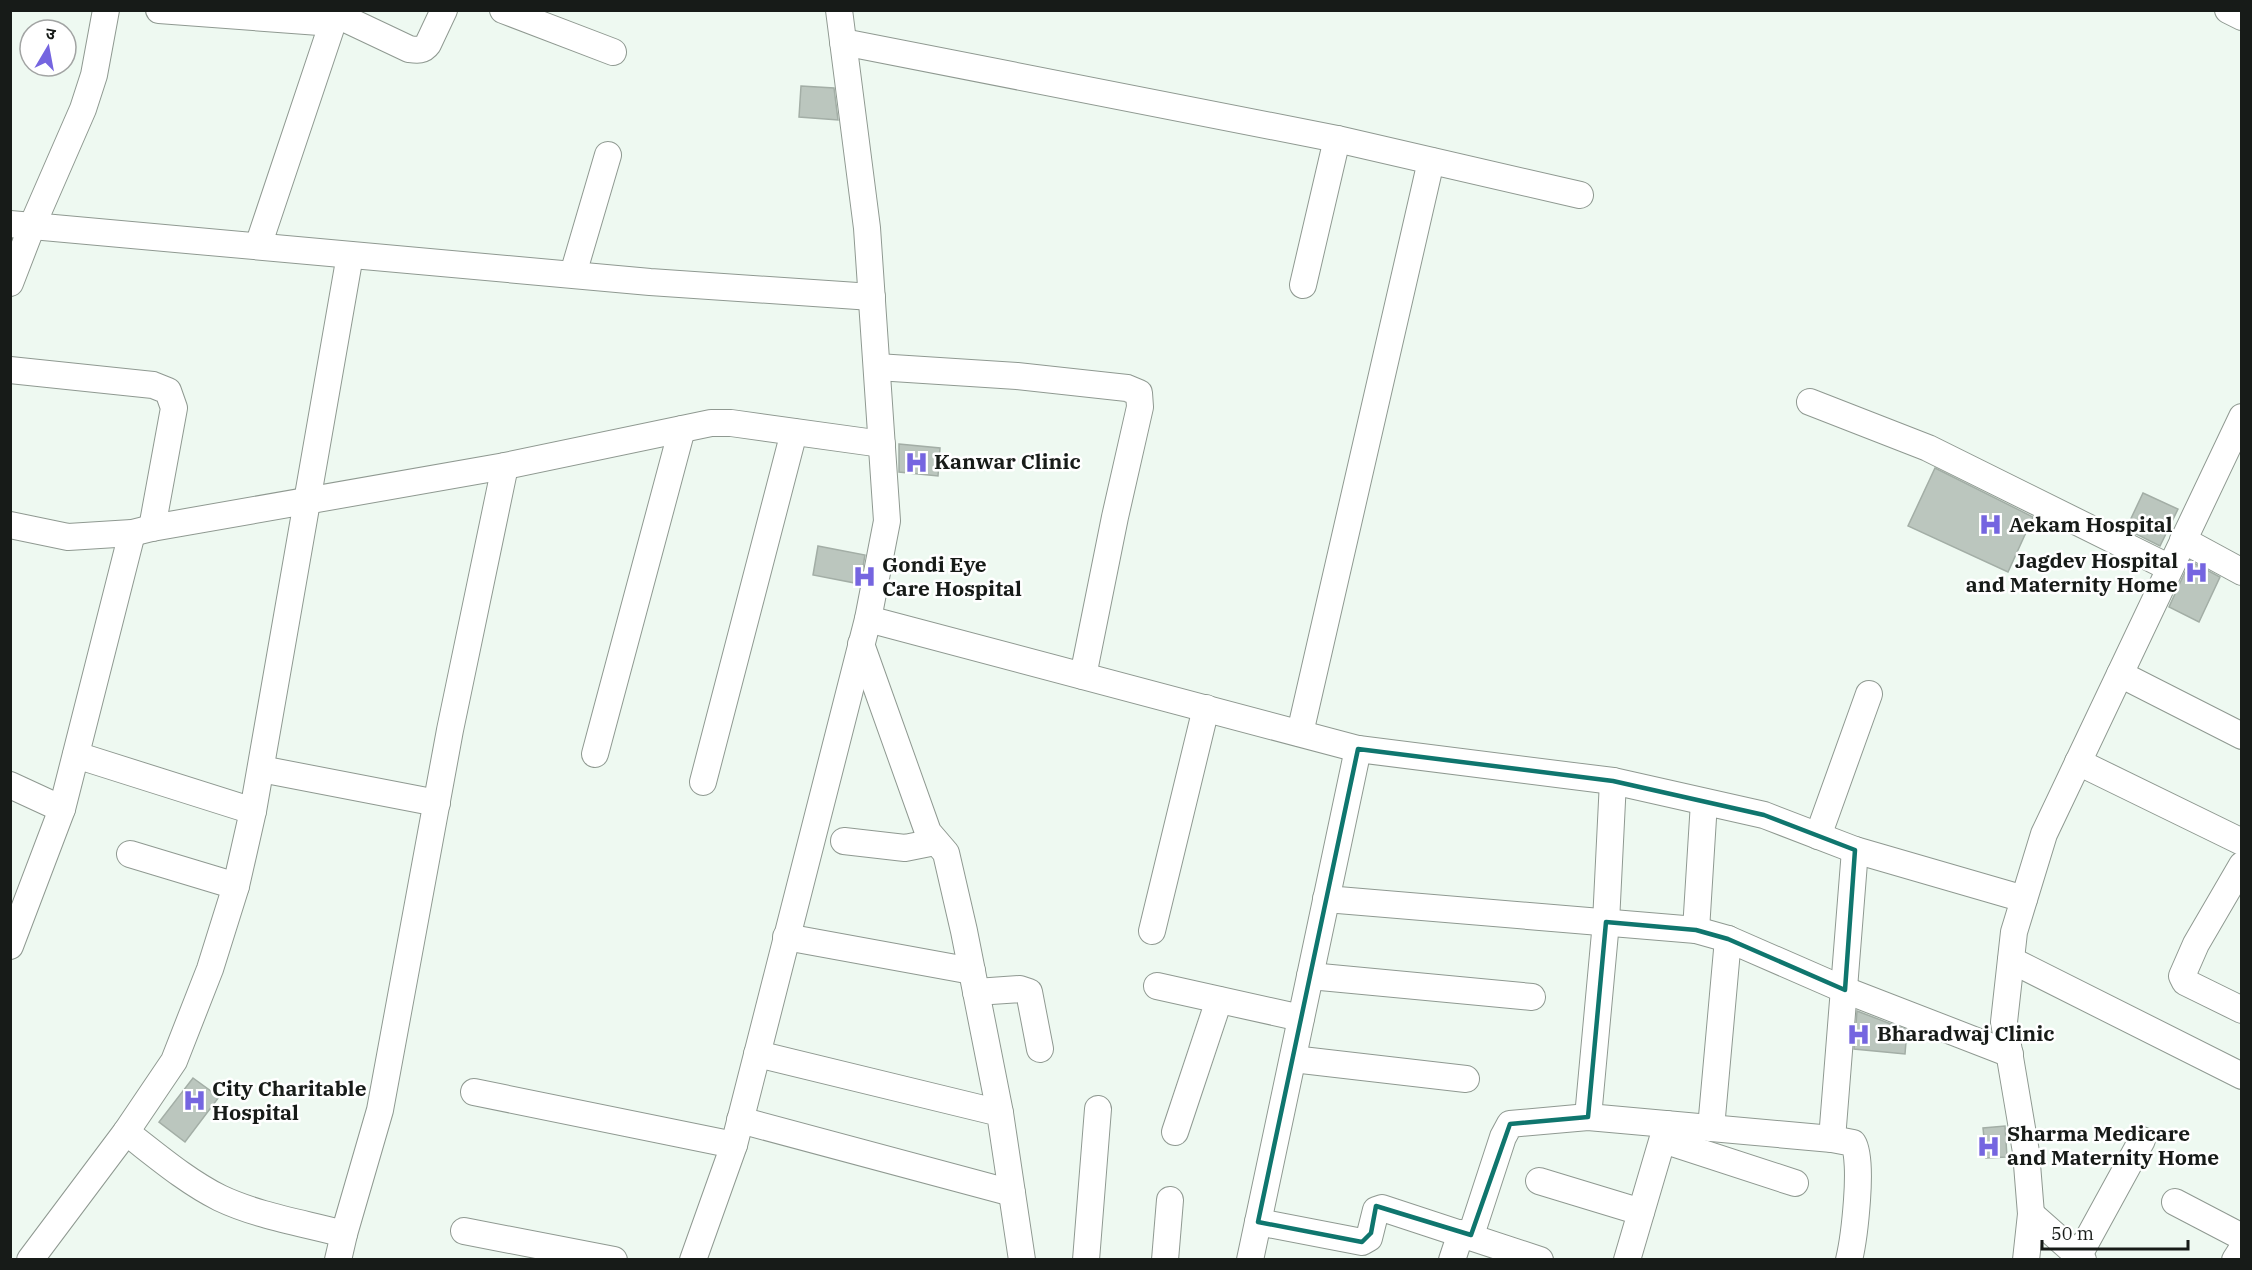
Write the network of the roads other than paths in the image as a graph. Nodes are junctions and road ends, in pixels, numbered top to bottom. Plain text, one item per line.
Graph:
1 (106, 10) edge
2 (159, 10) edge
3 (444, 10) edge
4 (503, 10) edge
5 (839, 10) edge
6 (2228, 10) edge
7 (335, 16) edge
8 (2241, 18) edge
9 (843, 42) junction
10 (613, 52) dead end
11 (1337, 139) junction
12 (608, 155) dead end
13 (1431, 161) junction
14 (1580, 195) dead end
15 (21, 225) edge
16 (258, 246) junction
17 (350, 255) junction
18 (573, 274) junction
19 (10, 283) edge
20 (1303, 285) dead end
21 (872, 297) junction
22 (877, 368) junction
23 (10, 370) edge
24 (1810, 402) dead end
25 (2241, 421) edge
26 (682, 429) junction
27 (794, 432) junction
28 (882, 444) junction
29 (505, 466) junction
30 (309, 499) junction
31 (10, 525) edge
32 (142, 530) junction
33 (2183, 540) junction
34 (2170, 568) junction
35 (2241, 572) edge
36 (865, 631) junction
37 (2120, 674) junction
38 (1083, 676) junction
39 (1869, 694) dead end
40 (1206, 708) junction
41 (1300, 733) junction
42 (2241, 736) edge
43 (1358, 749) junction
44 (595, 754) dead end
45 (76, 755) junction
46 (2078, 762) junction
47 (261, 769) junction
48 (1613, 781) junction
49 (703, 783) dead end
50 (10, 785) edge
51 (1704, 802) junction
52 (437, 803) junction
53 (62, 809) junction
54 (253, 812) junction
55 (1818, 836) junction
56 (844, 841) dead end
57 (935, 842) junction
58 (2241, 842) edge
59 (1855, 850) junction
60 (130, 854) dead end
61 (2241, 865) edge
62 (236, 886) junction
63 (1326, 898) junction
64 (2024, 898) junction
65 (1606, 922) junction
66 (1696, 930) junction
67 (1152, 931) dead end
68 (786, 936) junction
69 (1728, 939) junction
70 (11, 943) edge
71 (2011, 960) junction
72 (1310, 976) junction
73 (974, 981) junction
74 (1158, 986) dead end
75 (1845, 990) junction
76 (1532, 997) dead end
77 (1219, 1000) junction
78 (2241, 1010) edge
79 (1301, 1018) junction
80 (1041, 1049) dead end
81 (757, 1054) junction
82 (2010, 1054) junction
83 (1293, 1059) junction
84 (2241, 1076) edge
85 (1466, 1078) dead end
86 (474, 1092) dead end
87 (1098, 1109) dead end
88 (1000, 1113) junction
89 (1588, 1117) junction
90 (740, 1120) junction
91 (1712, 1128) junction
92 (126, 1132) junction
93 (1175, 1132) dead end
94 (1665, 1132) junction
95 (1832, 1139) junction
96 (2142, 1140) dead end
97 (734, 1145) junction
98 (1539, 1181) dead end
99 (1795, 1183) dead end
100 (1012, 1193) junction
101 (1170, 1200) dead end
102 (2175, 1202) dead end
103 (1641, 1212) junction
104 (2031, 1214) junction
105 (1258, 1222) junction
106 (464, 1231) dead end
107 (344, 1234) junction
108 (1466, 1234) junction
109 (2241, 1237) edge
110 (2241, 1249) edge
111 (2081, 1258) edge
112 (694, 1259) edge
113 (30, 1260) edge
114 (338, 1260) edge
115 (614, 1260) edge
116 (1022, 1260) edge
117 (1086, 1260) edge
118 (1165, 1260) edge
119 (1250, 1260) edge
120 (1452, 1260) edge
121 (1540, 1260) edge
122 (1627, 1260) edge
123 (1849, 1260) edge
124 (2026, 1260) edge
125 (2235, 1260) edge

1 - 15 street
2 - 7 street
3 - 7 street
4 - 10 street
5 - 9 street
6 - 8 street
7 - 16 street
9 - 11 street
9 - 21 street
11 - 13 street
11 - 20 street
12 - 18 street
13 - 14 street
13 - 41 street
15 - 16 street
15 - 19 street
16 - 17 street
17 - 18 street
17 - 30 street
18 - 21 street
21 - 22 street
22 - 28 street
22 - 38 street
23 - 32 street
24 - 34 street
25 - 33 street
26 - 27 street
26 - 29 street
26 - 44 street
27 - 28 street
27 - 49 street
28 - 36 street
29 - 30 street
29 - 52 street
30 - 32 street
30 - 47 street
31 - 32 street
32 - 45 street
33 - 34 street
33 - 35 street
34 - 37 street
36 - 38 street
36 - 57 street
36 - 68 street
37 - 42 street
37 - 46 street
38 - 40 street
39 - 55 street
40 - 41 street
40 - 67 street
41 - 43 street
43 - 48 street
43 - 63 street
45 - 53 street
45 - 54 street
46 - 58 street
46 - 64 street
47 - 52 street
47 - 54 street
48 - 51 street
48 - 65 street
50 - 53 street
51 - 55 street
51 - 66 street
52 - 107 street
53 - 70 street
54 - 62 street
55 - 59 street
56 - 57 street
57 - 73 street
59 - 64 street
59 - 75 street
60 - 62 street
61 - 78 street
62 - 92 street
63 - 65 street
63 - 72 street
64 - 71 street
65 - 66 street
65 - 89 street
66 - 69 street
68 - 73 street
68 - 81 street
69 - 75 street
69 - 91 street
71 - 82 street
71 - 84 street
72 - 76 street
72 - 79 street
73 - 80 street
73 - 88 street
74 - 77 street
75 - 82 street
75 - 95 street
77 - 79 street
77 - 93 street
79 - 83 street
81 - 88 street
81 - 90 street
82 - 104 street
83 - 85 street
83 - 105 street
86 - 97 street
87 - 117 street
88 - 100 street
89 - 94 street
89 - 108 street
90 - 97 street
90 - 100 street
91 - 94 street
91 - 95 street
92 - 107 street
92 - 113 street
94 - 99 street
94 - 103 street
95 - 123 street
96 - 111 street
97 - 112 street
98 - 103 street
100 - 116 street
101 - 118 street
102 - 109 street
103 - 122 street
104 - 111 street
104 - 124 street
105 - 108 street
105 - 119 street
106 - 115 street
107 - 114 street
108 - 120 street
108 - 121 street
110 - 125 street

